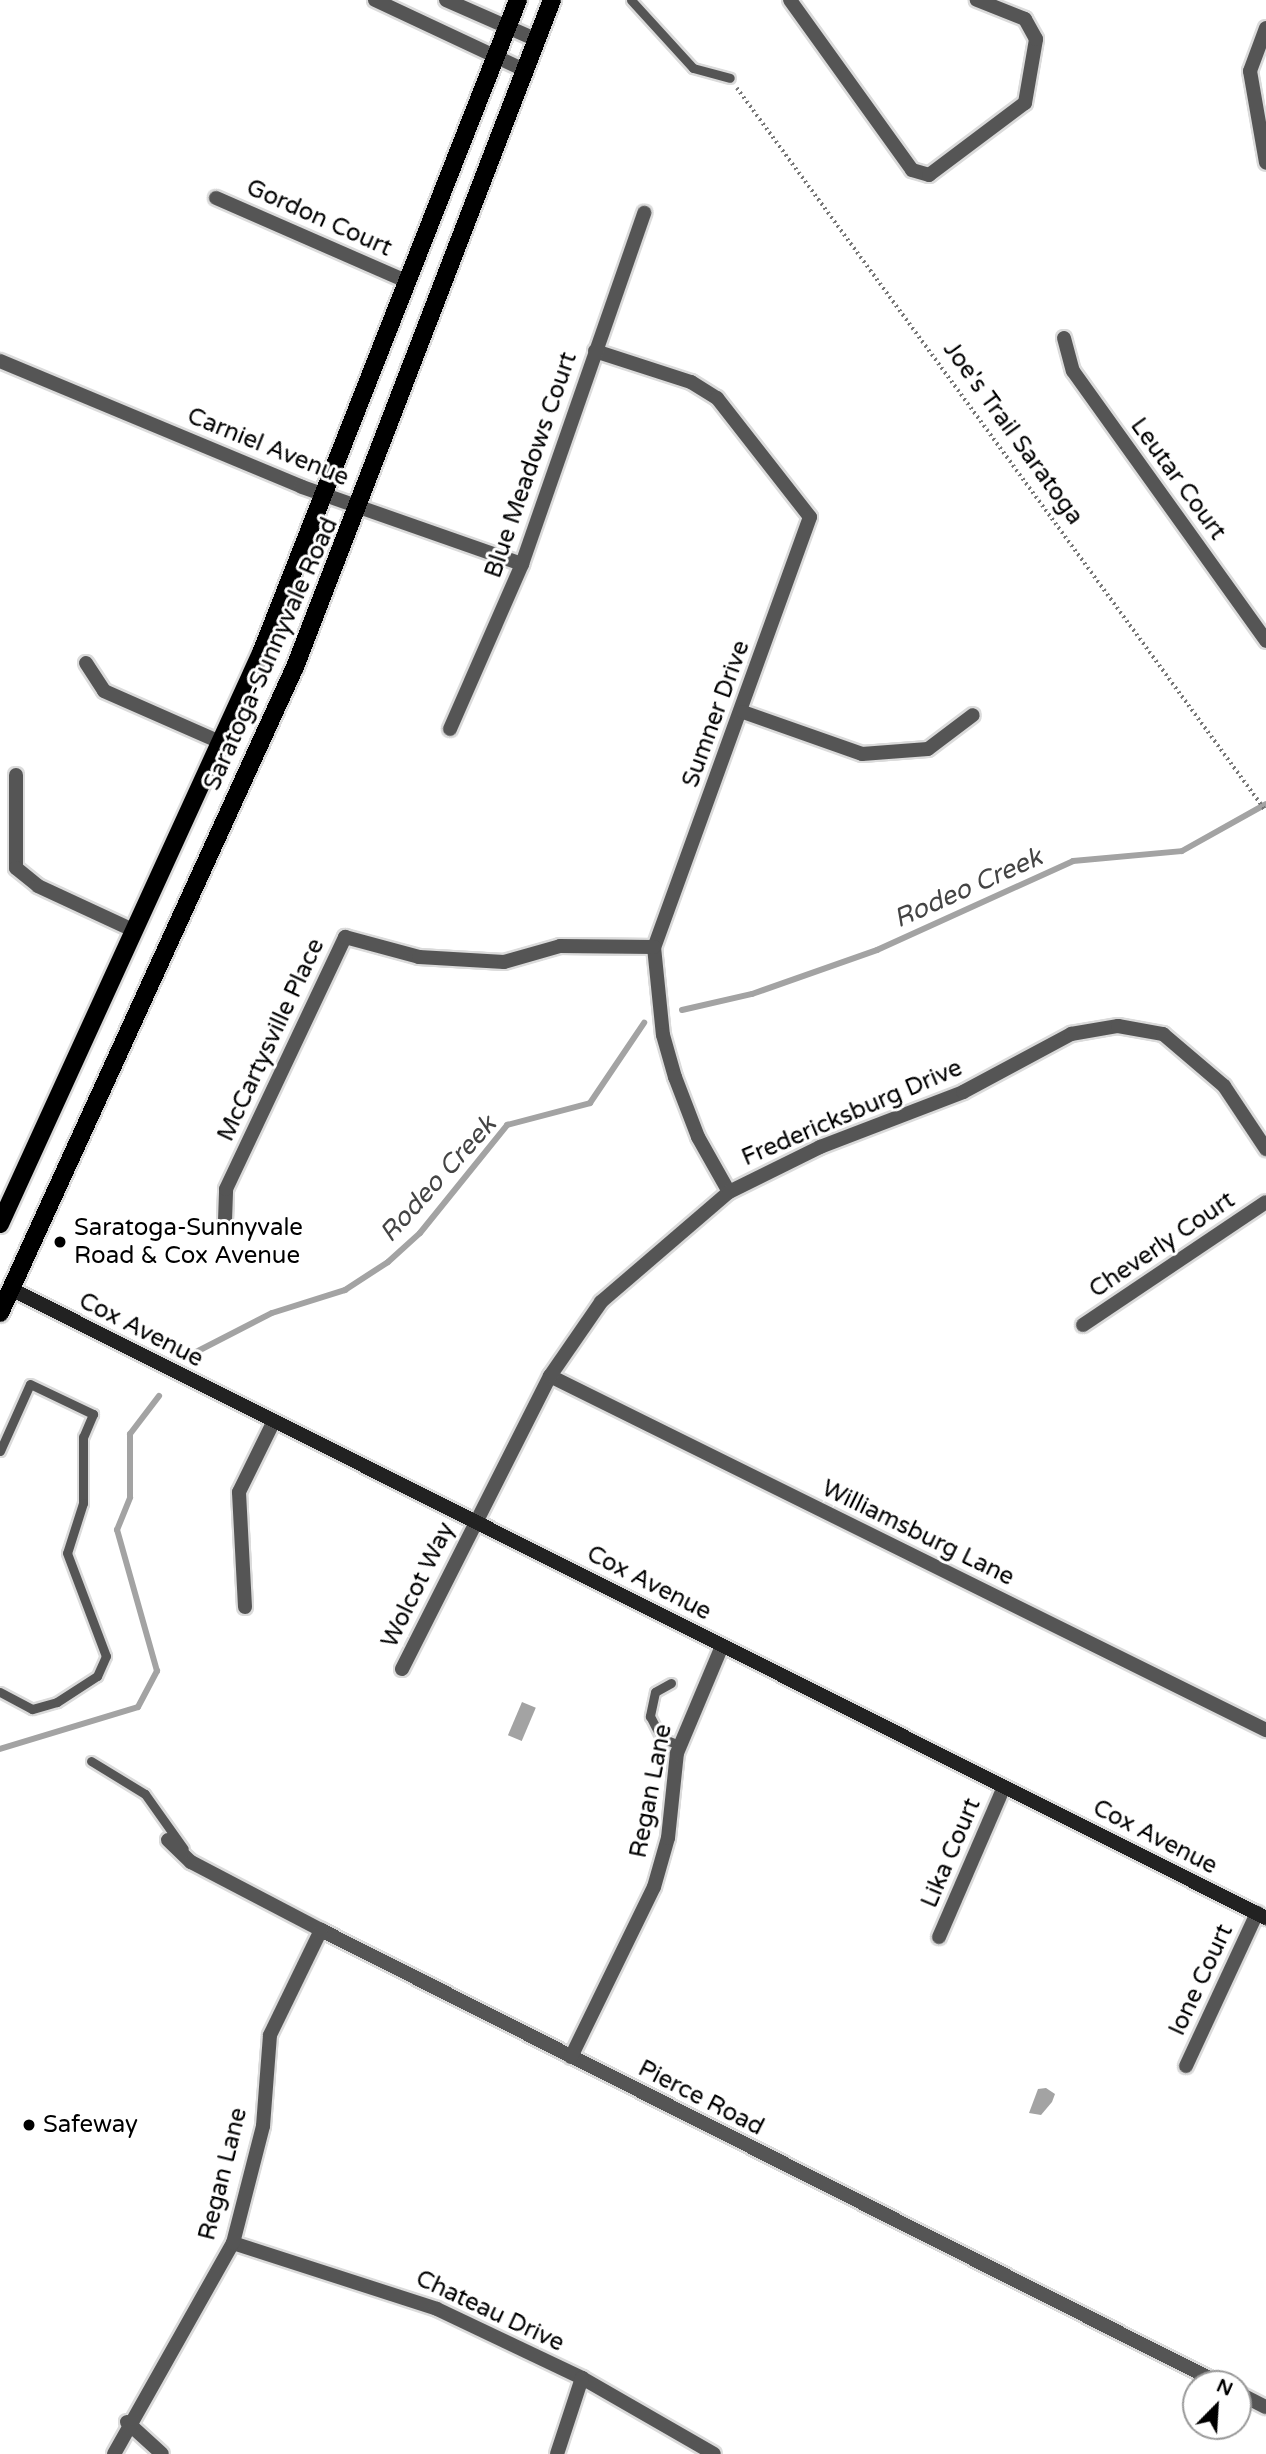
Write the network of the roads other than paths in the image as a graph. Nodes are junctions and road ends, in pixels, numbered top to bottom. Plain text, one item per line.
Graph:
1 (375, 0) edge
2 (446, 0) edge
3 (518, 0) edge
4 (552, 0) edge
5 (631, 0) edge
6 (790, 0) edge
7 (977, 0) edge
8 (504, 28) junction
9 (1266, 28) edge
10 (534, 39) junction
11 (493, 56) junction
12 (522, 69) junction
13 (730, 78) road end
14 (1266, 163) edge
15 (216, 198) dead end
16 (644, 212) dead end
17 (404, 280) junction
18 (1064, 338) dead end
19 (596, 351) junction
20 (0, 361) edge
21 (323, 495) junction
22 (361, 508) junction
23 (522, 564) junction
24 (1266, 641) edge
25 (86, 663) dead end
26 (743, 712) junction
27 (973, 715) dead end
28 (450, 729) dead end
29 (220, 742) junction
30 (16, 775) dead end
31 (133, 930) junction
32 (654, 947) junction
33 (1266, 1149) edge
34 (729, 1192) junction
35 (1266, 1202) edge
36 (225, 1221) dead end
37 (0, 1224) edge
38 (5, 1286) edge
39 (0, 1313) edge
40 (1083, 1325) dead end
41 (550, 1376) junction
42 (273, 1423) junction
43 (0, 1451) edge
44 (474, 1521) junction
45 (245, 1606) dead end
46 (722, 1646) junction
47 (402, 1669) dead end
48 (671, 1682) dead end
49 (0, 1692) edge
50 (1266, 1730) edge
51 (680, 1745) junction
52 (91, 1761) dead end
53 (1004, 1787) junction
54 (169, 1840) dead end
55 (191, 1862) junction
56 (1261, 1915) edge
57 (321, 1930) junction
58 (939, 1937) dead end
59 (571, 2057) junction
60 (1186, 2066) dead end
61 (233, 2243) junction
62 (1193, 2370) edge
63 (582, 2378) junction
64 (127, 2423) junction
65 (114, 2454) edge
66 (162, 2454) edge
67 (556, 2454) edge
68 (714, 2454) edge

1 - 11 street
2 - 8 street
3 - 8 main road, Saratoga-Sunnyvale Road
4 - 10 main road, Saratoga-Sunnyvale Road
5 - 13 lane
6 - 7 street
8 - 10 street
8 - 11 main road, Saratoga-Sunnyvale Road
9 - 14 street
10 - 12 main road, Saratoga-Sunnyvale Road
11 - 12 street
11 - 17 main road, Saratoga-Sunnyvale Road
12 - 22 main road, Saratoga-Sunnyvale Road
15 - 17 street, Gordon Court
16 - 19 street, Blue Meadows Court
17 - 21 main road, Saratoga-Sunnyvale Road
18 - 24 street, Leutar Court
19 - 23 street, Blue Meadows Court
19 - 26 street, Sumner Drive
20 - 21 street, Carniel Avenue
21 - 22 street, Carniel Avenue
21 - 29 main road, Saratoga-Sunnyvale Road
22 - 23 street, Carniel Avenue
22 - 38 main road, Saratoga-Sunnyvale Road
23 - 28 street, Blue Meadows Court
25 - 29 street
26 - 27 street
26 - 32 street, Sumner Drive
29 - 31 main road, Saratoga-Sunnyvale Road
30 - 31 street
31 - 37 main road, Saratoga-Sunnyvale Road
32 - 34 street, Sumner Drive
32 - 36 street, McCartysville Place
33 - 34 street, Fredericksburg Drive
34 - 41 street, Fredericksburg Drive
35 - 40 street, Cheverly Court
38 - 39 main road, Saratoga-Sunnyvale Road
38 - 42 main road, Cox Avenue
41 - 44 street, Fredericksburg Drive
41 - 50 street, Williamsburg Lane
42 - 44 main road, Cox Avenue
42 - 45 street
43 - 49 lane
44 - 46 main road, Cox Avenue
44 - 47 street, Wolcot Way
46 - 51 street, Regan Lane
46 - 53 main road, Cox Avenue
48 - 51 lane
51 - 59 street, Regan Lane
52 - 55 lane
53 - 56 main road, Cox Avenue
53 - 58 street, Lika Court
54 - 55 street, Pierce Road
55 - 57 street, Pierce Road
56 - 60 street, Ione Court
57 - 59 street, Pierce Road
57 - 61 street, Regan Lane
59 - 62 street, Pierce Road
61 - 63 street, Chateau Drive
61 - 64 street, Regan Lane
63 - 67 street
63 - 68 street, Chateau Drive
64 - 65 street, Regan Lane
64 - 66 street

